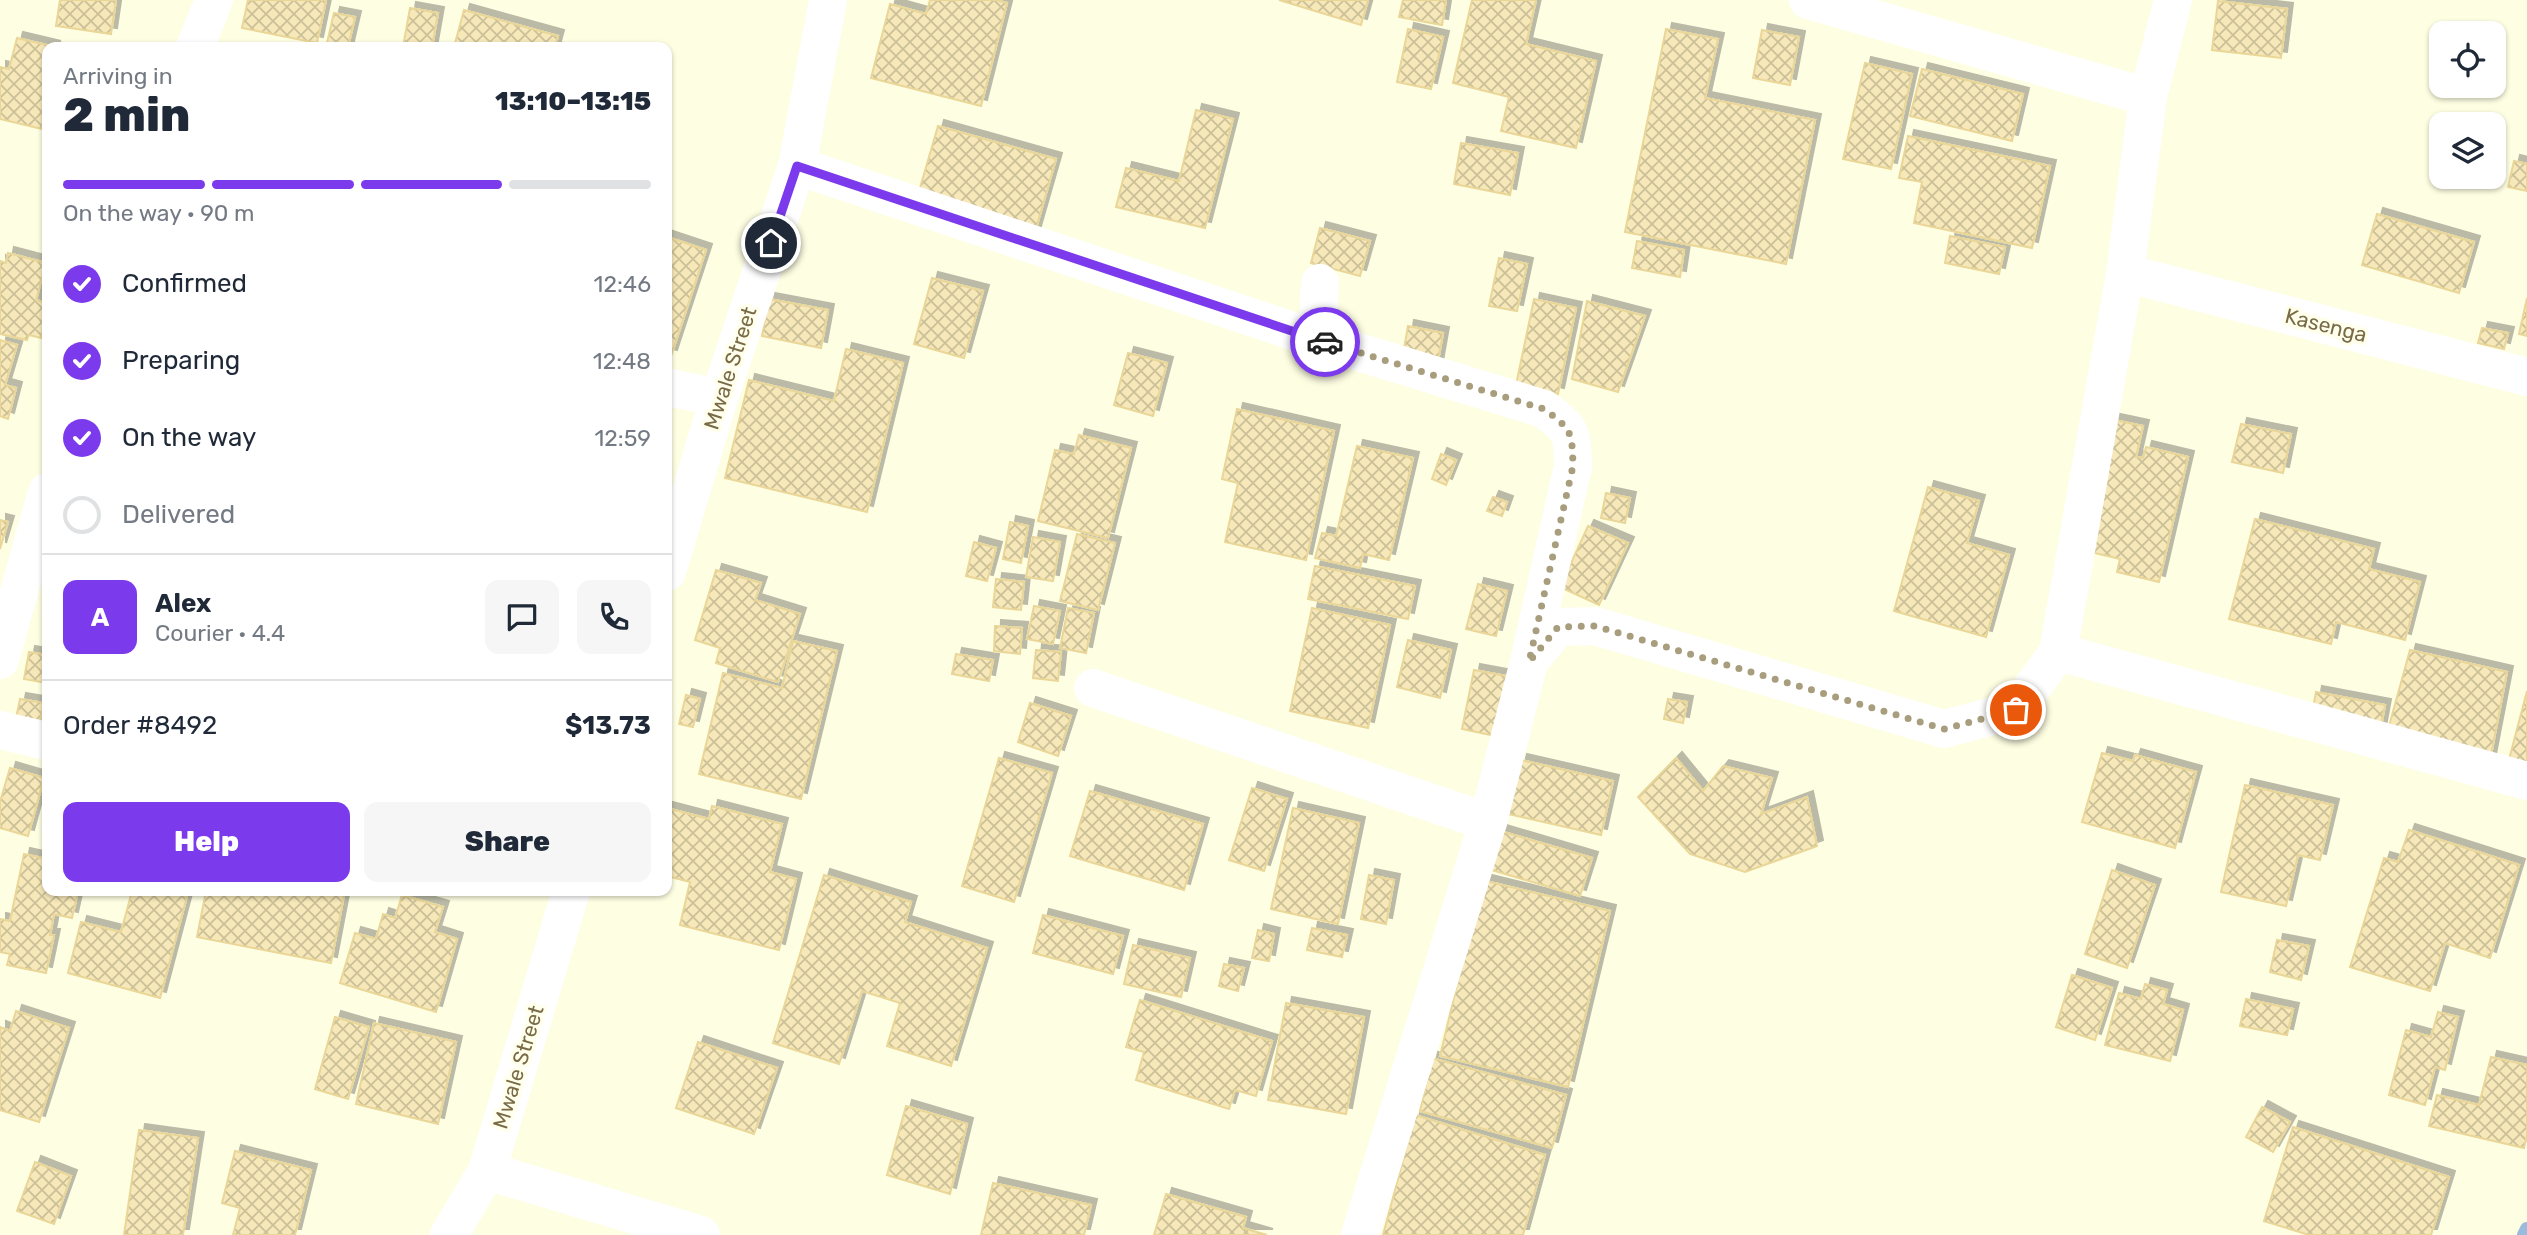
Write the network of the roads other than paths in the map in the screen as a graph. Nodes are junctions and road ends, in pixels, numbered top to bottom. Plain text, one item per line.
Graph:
1 (214, 0) edge
2 (828, 0) edge
3 (1808, 0) edge
4 (2173, 0) edge
5 (197, 42) edge
6 (2148, 97) junction
7 (797, 166) junction
8 (2125, 273) junction
9 (1321, 283) dead end
10 (1326, 342) junction
11 (2527, 377) edge
12 (672, 388) edge
13 (719, 397) junction
14 (42, 510) edge
15 (672, 555) edge
16 (2058, 652) junction
17 (0, 660) edge
18 (1529, 662) junction
19 (1093, 688) dead end
20 (0, 730) edge
21 (42, 740) edge
22 (2527, 781) edge
23 (1488, 822) junction
24 (570, 896) edge
25 (487, 1171) junction
26 (449, 1235) edge
27 (701, 1235) edge
28 (1360, 1235) edge

1 - 5 street
2 - 7 street, Mwale Street
3 - 6 street
4 - 6 street
6 - 8 street
7 - 10 street
7 - 13 street, Mwale Street
8 - 11 street, Kasenga
8 - 16 street
9 - 10 street
10 - 18 street
12 - 13 street
13 - 15 street, Mwale Street
14 - 17 street
16 - 18 street
16 - 22 street
18 - 23 street
19 - 23 street
20 - 21 street
23 - 28 street
24 - 25 street, Mwale Street
25 - 26 street, Mwale Street
25 - 27 street

